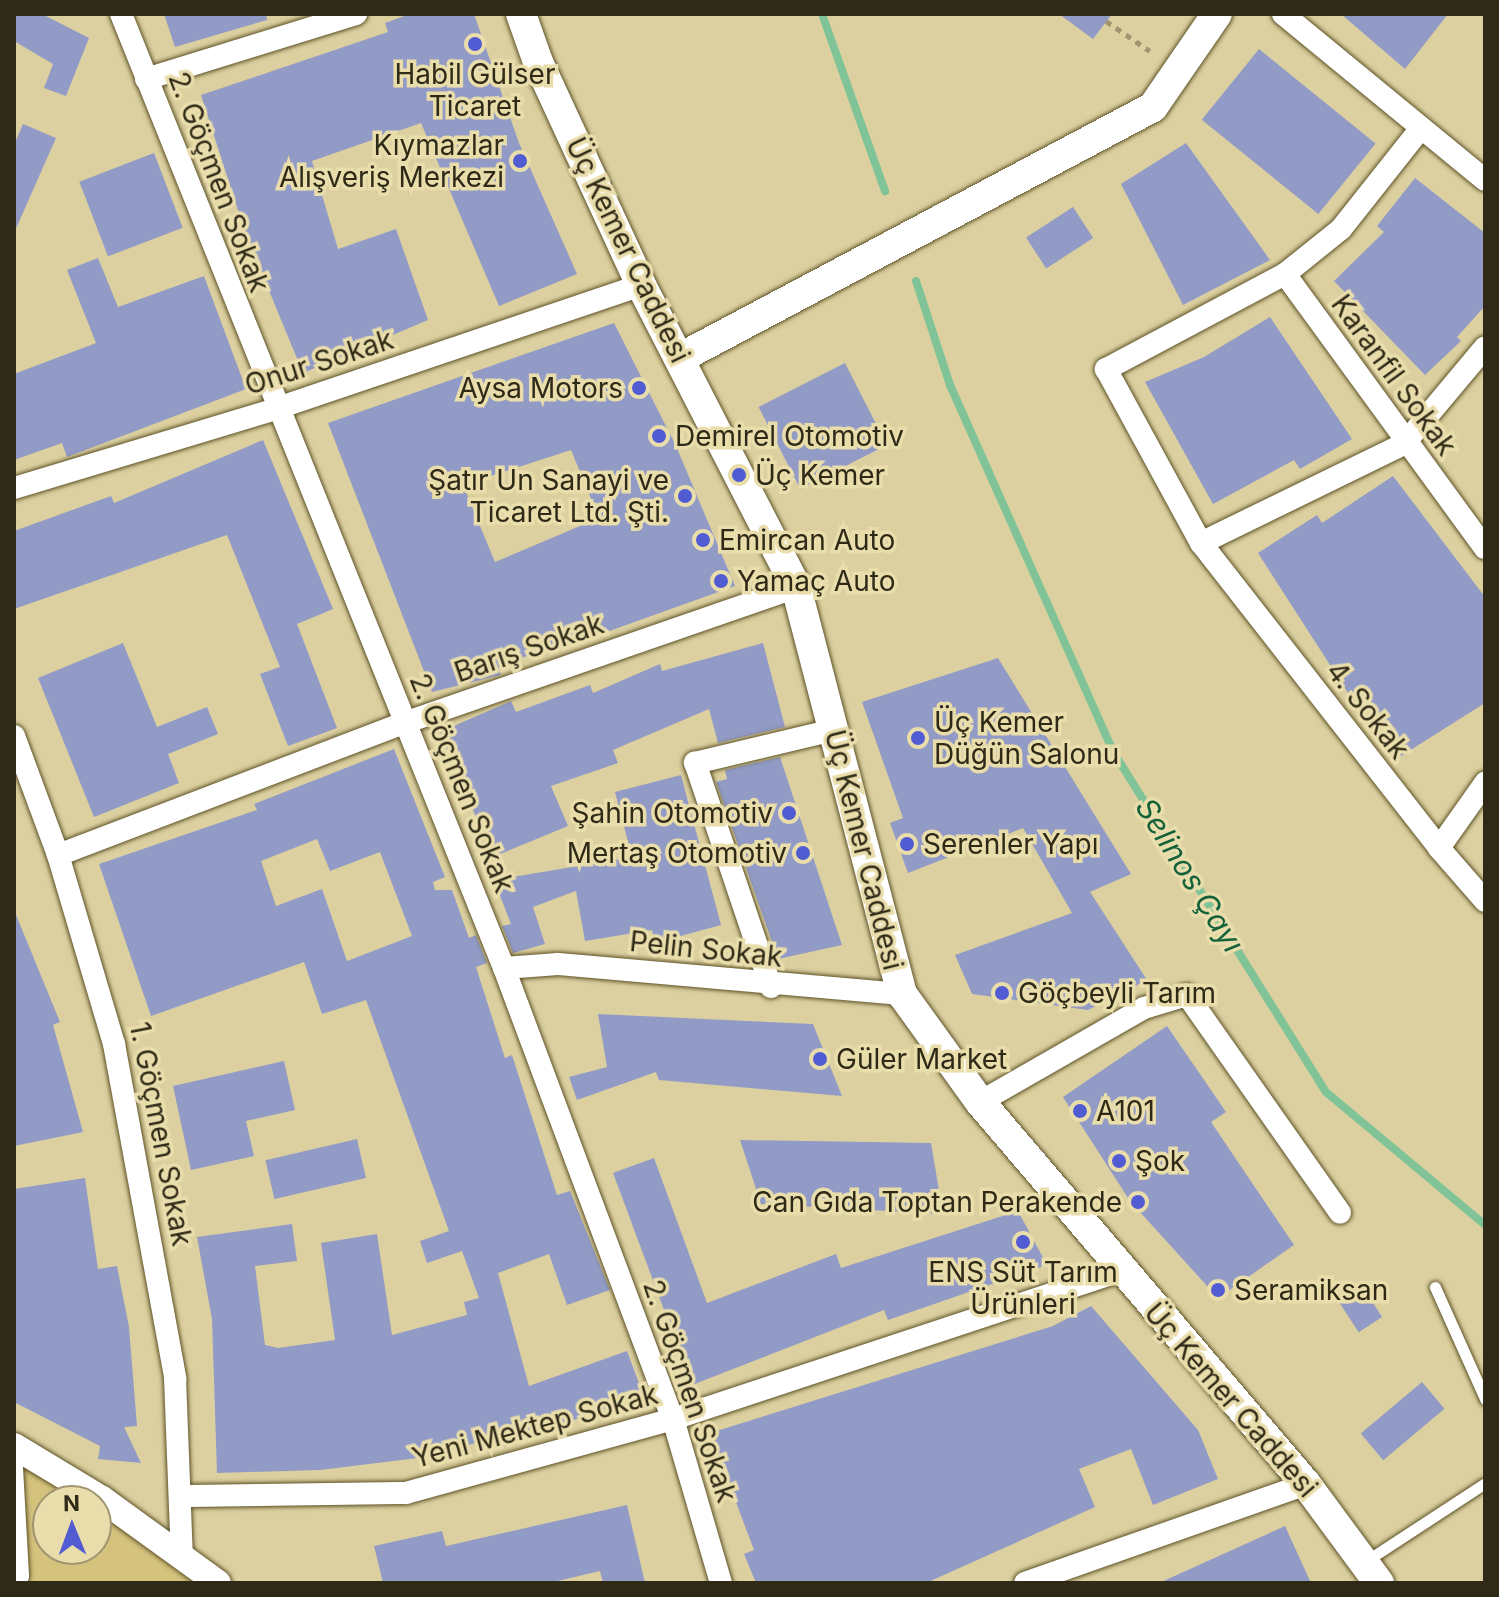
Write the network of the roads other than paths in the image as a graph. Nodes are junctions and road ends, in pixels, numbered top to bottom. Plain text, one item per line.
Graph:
1 (121, 14) edge
2 (356, 14) edge
3 (521, 14) edge
4 (1217, 14) edge
5 (1283, 14) edge
6 (146, 79) junction
7 (1421, 128) junction
8 (1485, 180) edge
9 (1285, 274) junction
10 (641, 285) junction
11 (1485, 347) edge
12 (680, 358) junction
13 (275, 409) junction
14 (1404, 444) junction
15 (14, 488) edge
16 (1201, 543) junction
17 (1485, 548) edge
18 (796, 587) junction
19 (407, 722) junction
20 (834, 730) junction
21 (14, 736) edge
22 (1485, 783) edge
23 (1439, 848) junction
24 (58, 855) junction
25 (1485, 901) edge
26 (504, 968) junction
27 (771, 987) junction
28 (902, 994) junction
29 (980, 1102) junction
30 (1340, 1213) dead end
31 (1120, 1271) junction
32 (1435, 1287) dead end
33 (1485, 1399) edge
34 (673, 1419) junction
35 (14, 1448) edge
36 (1485, 1483) edge
37 (1306, 1484) junction
38 (182, 1496) junction
39 (182, 1558) junction
40 (1370, 1574) edge
41 (23, 1581) edge
42 (218, 1583) edge
43 (721, 1583) edge
44 (1025, 1583) edge

1 - 6 street, 2. Göçmen Sokak
2 - 6 street
3 - 10 main road, Üç Kemer Caddesi
4 - 12 main road
5 - 7 street
6 - 13 street, 2. Göçmen Sokak
7 - 8 street
7 - 9 street
9 - 14 street, Karanfil Sokak
9 - 16 street, 4. Sokak
10 - 12 main road, Üç Kemer Caddesi
10 - 13 street, Onur Sokak
11 - 14 street
12 - 18 main road, Üç Kemer Caddesi
13 - 15 street, Onur Sokak
13 - 19 street, 2. Göçmen Sokak
14 - 16 street
14 - 17 street, Karanfil Sokak
16 - 23 street, 4. Sokak
18 - 19 street, Barış Sokak
18 - 20 main road, Üç Kemer Caddesi
19 - 24 street, Barış Sokak
19 - 26 street, 2. Göçmen Sokak
20 - 27 street
20 - 28 main road, Üç Kemer Caddesi
21 - 24 street, 1. Göçmen Sokak
22 - 23 street
23 - 25 street, 4. Sokak
24 - 38 street, 1. Göçmen Sokak
26 - 27 street, Pelin Sokak
26 - 34 street, 2. Göçmen Sokak
27 - 28 street, Pelin Sokak
28 - 29 main road, Üç Kemer Caddesi
29 - 30 street
29 - 31 main road, Üç Kemer Caddesi
31 - 34 street, Yeni Mektep Sokak
31 - 37 main road, Üç Kemer Caddesi
32 - 33 lane
34 - 38 street, Yeni Mektep Sokak
34 - 43 street, 2. Göçmen Sokak
35 - 39 street
35 - 41 street
36 - 40 lane
37 - 40 main road, Üç Kemer Caddesi
37 - 44 street
38 - 39 street, 1. Göçmen Sokak
39 - 42 street

